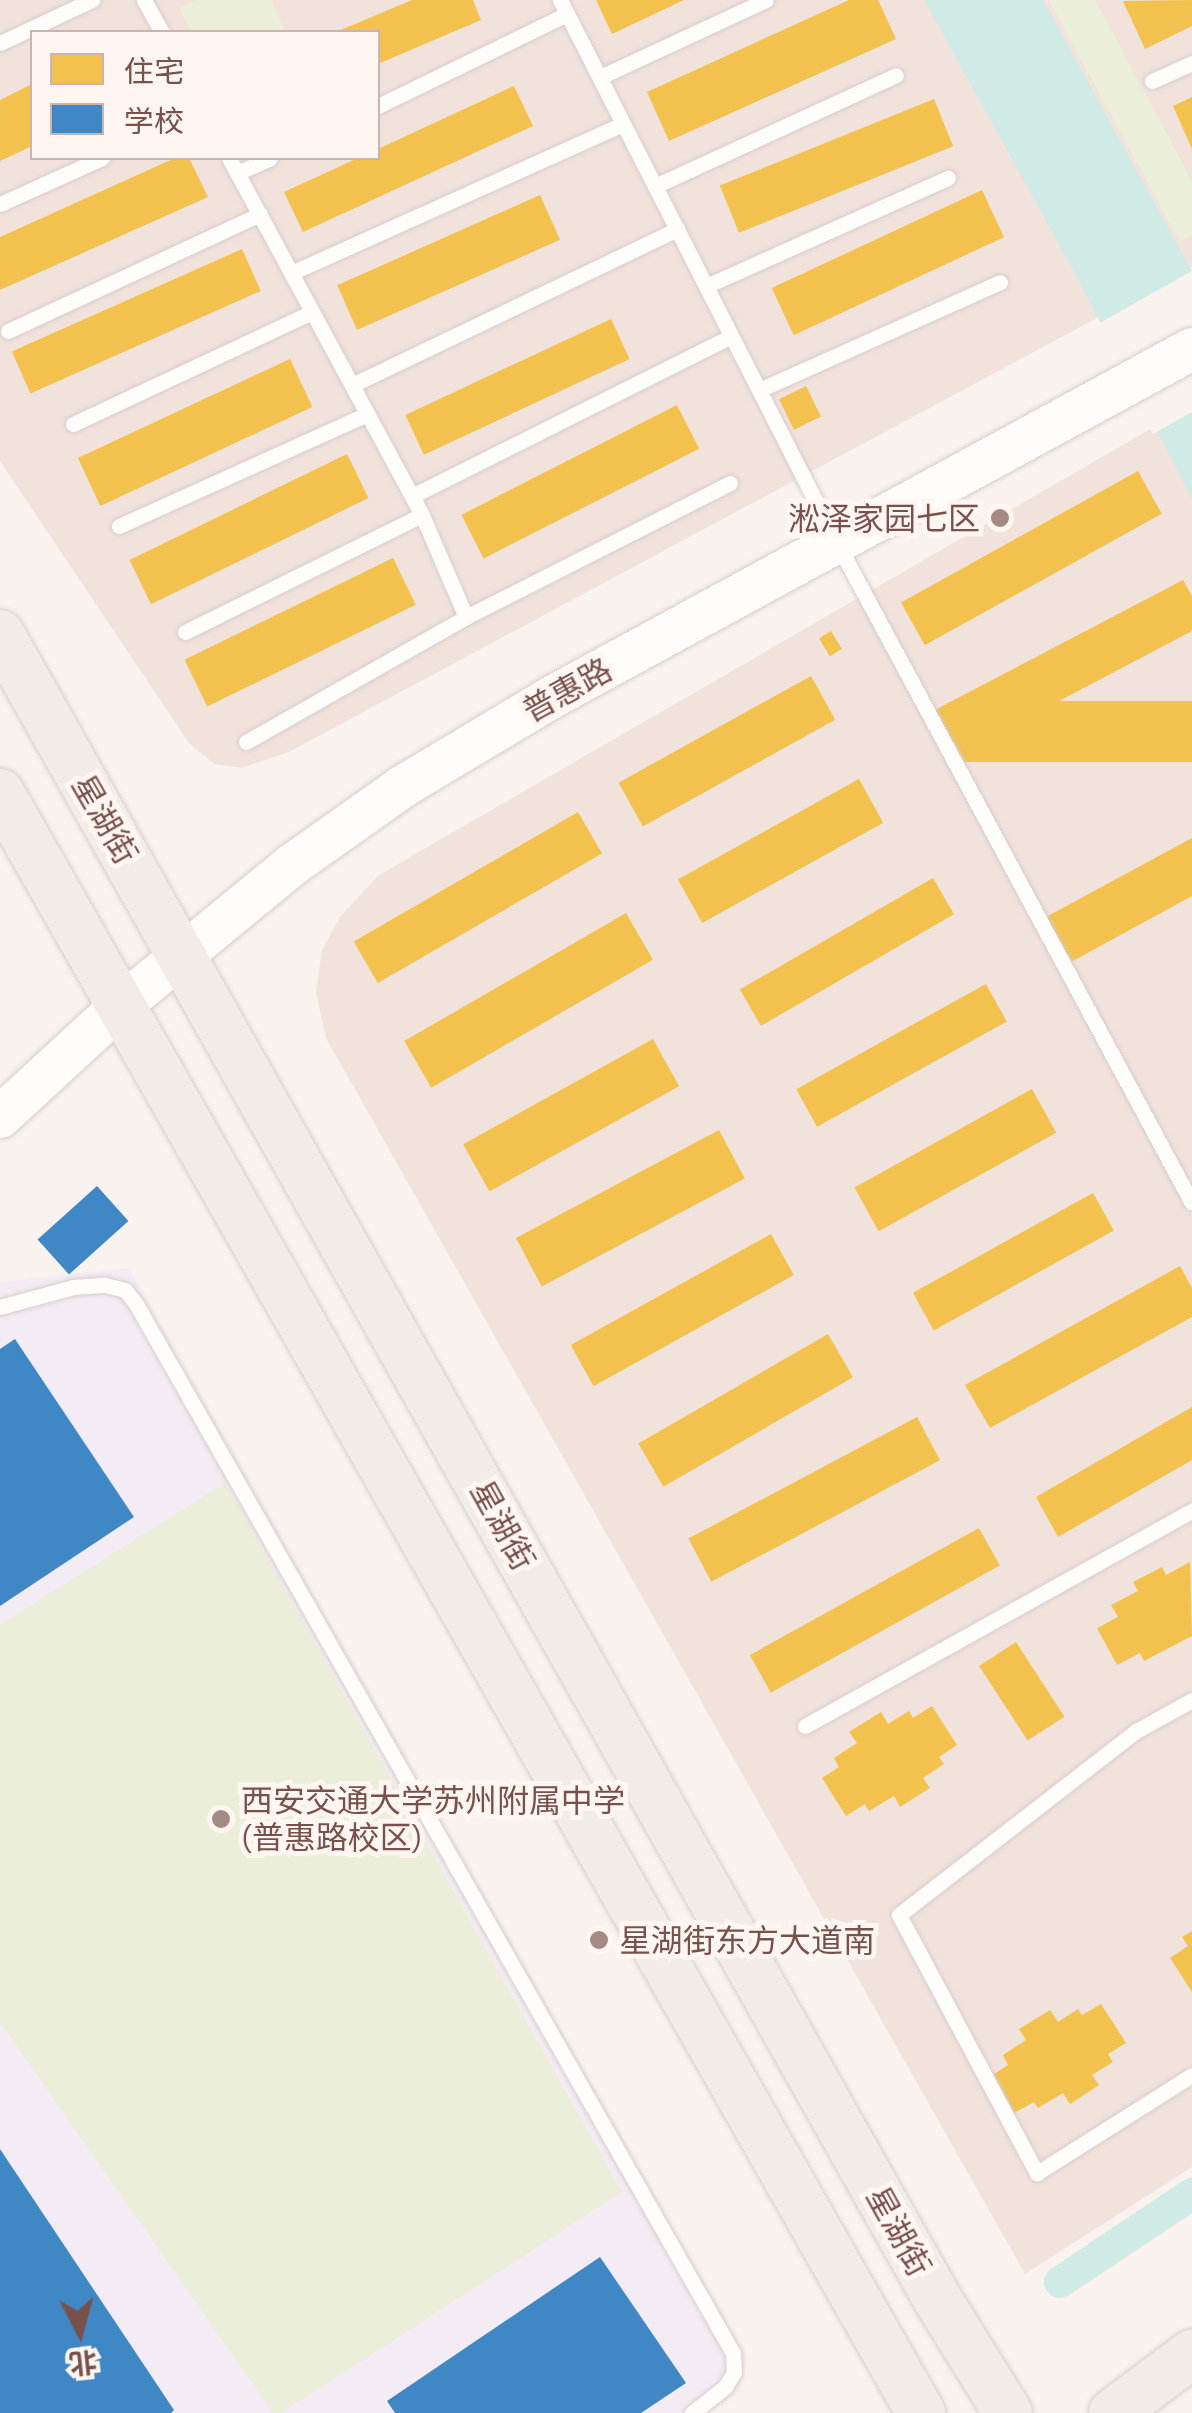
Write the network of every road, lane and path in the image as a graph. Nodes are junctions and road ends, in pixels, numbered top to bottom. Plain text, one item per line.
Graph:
1 (92, 0) edge
2 (164, 0) edge
3 (766, 0) edge
4 (146, 4) edge
5 (564, 7) edge
6 (161, 30) edge
7 (0, 43) edge
8 (1192, 64) edge
9 (896, 75) dead end
10 (600, 77) junction
11 (1152, 81) dead end
12 (380, 105) edge
13 (623, 124) junction
14 (98, 160) edge
15 (230, 160) edge
16 (266, 160) edge
17 (238, 173) junction
18 (948, 178) dead end
19 (655, 186) junction
20 (0, 204) edge
21 (260, 214) junction
22 (677, 229) junction
23 (291, 272) junction
24 (1000, 282) dead end
25 (706, 286) junction
26 (312, 312) junction
27 (8, 331) dead end
28 (730, 338) junction
29 (1192, 349) edge
30 (352, 385) junction
31 (759, 390) junction
32 (367, 414) junction
33 (72, 424) dead end
34 (730, 482) dead end
35 (412, 496) junction
36 (422, 515) junction
37 (119, 526) dead end
38 (837, 543) junction
39 (466, 617) junction
40 (185, 632) dead end
41 (0, 634) edge
42 (246, 742) dead end
43 (0, 792) edge
44 (183, 955) junction
45 (124, 1003) junction
46 (0, 1117) edge
47 (1192, 1203) edge
48 (0, 1307) edge
49 (1192, 1511) edge
50 (1192, 1700) edge
51 (805, 1726) dead end
52 (1192, 2076) edge
53 (1192, 2354) edge
54 (692, 2413) edge
55 (921, 2413) edge
56 (1008, 2413) edge
57 (1113, 2413) edge

1 - 7 lane
2 - 4 lane
3 - 10 lane
4 - 6 lane
5 - 10 lane
5 - 12 lane
8 - 11 lane
9 - 19 lane
10 - 13 lane
13 - 19 lane
13 - 23 lane
14 - 20 lane
15 - 17 lane
16 - 17 lane
17 - 21 lane
18 - 25 lane
19 - 22 lane
21 - 23 lane
21 - 27 lane
22 - 25 lane
22 - 30 lane
23 - 26 lane
24 - 31 lane
25 - 28 lane
26 - 30 lane
26 - 33 lane
28 - 31 lane
28 - 35 lane
29 - 38 main road, 普惠路
30 - 32 lane
31 - 38 lane
32 - 35 lane
32 - 37 lane
34 - 39 lane
35 - 36 lane
36 - 39 lane
36 - 40 lane
38 - 44 main road, 普惠路
38 - 47 lane
39 - 42 lane
41 - 44 main road, 星湖街
43 - 45 main road
44 - 45 main road, 普惠路
44 - 56 main road, 星湖街
45 - 46 main road, 普惠路
45 - 55 main road
48 - 54 lane
49 - 51 lane
50 - 52 lane
53 - 57 main road

